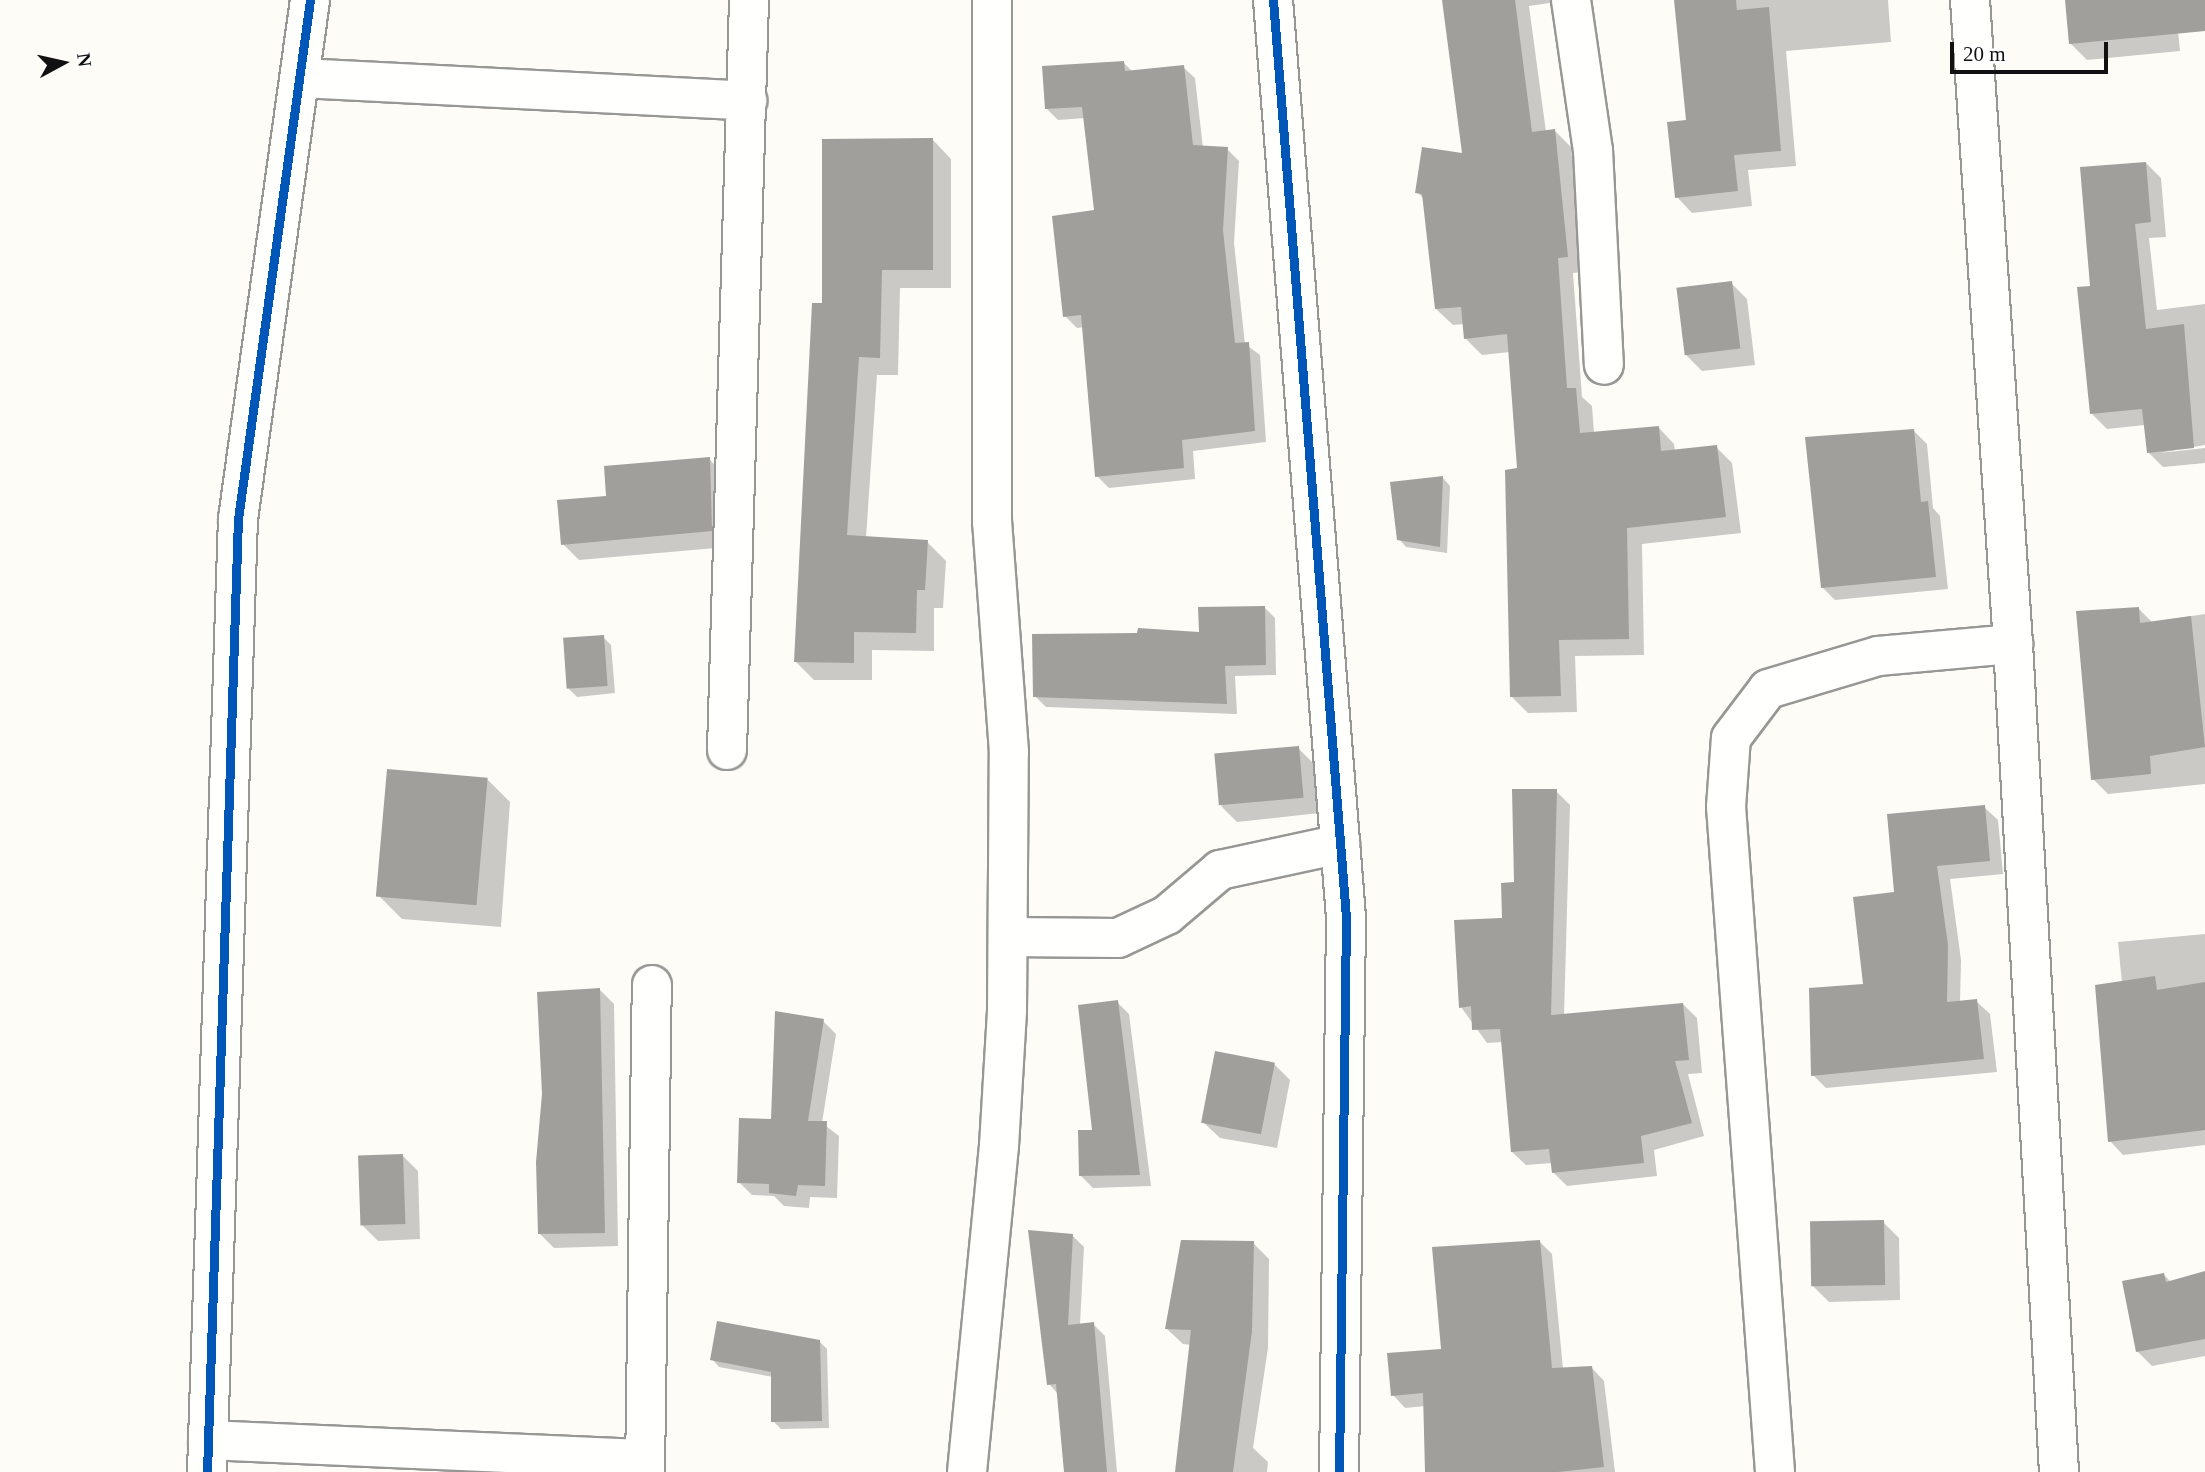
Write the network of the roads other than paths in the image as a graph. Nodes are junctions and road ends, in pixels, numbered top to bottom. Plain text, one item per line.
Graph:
1 (310, 0) edge
2 (748, 0) edge
3 (992, 0) edge
4 (1273, 0) edge
5 (1571, 0) edge
6 (1970, 0) edge
7 (300, 78) junction
8 (747, 101) junction
9 (1604, 365) dead end
10 (2013, 644) junction
11 (727, 750) dead end
12 (1340, 844) junction
13 (1008, 937) junction
14 (652, 985) dead end
15 (207, 1456) edge
16 (645, 1466) edge
17 (967, 1472) edge
18 (1339, 1472) edge
19 (1775, 1472) edge
20 (2059, 1472) edge

1 - 7 street
2 - 8 street
3 - 13 street
4 - 12 street
5 - 9 street
6 - 10 street
7 - 8 street
7 - 15 street
8 - 11 street
10 - 19 street
10 - 20 street
12 - 13 street
12 - 18 street
13 - 17 street
14 - 16 street
15 - 16 street

